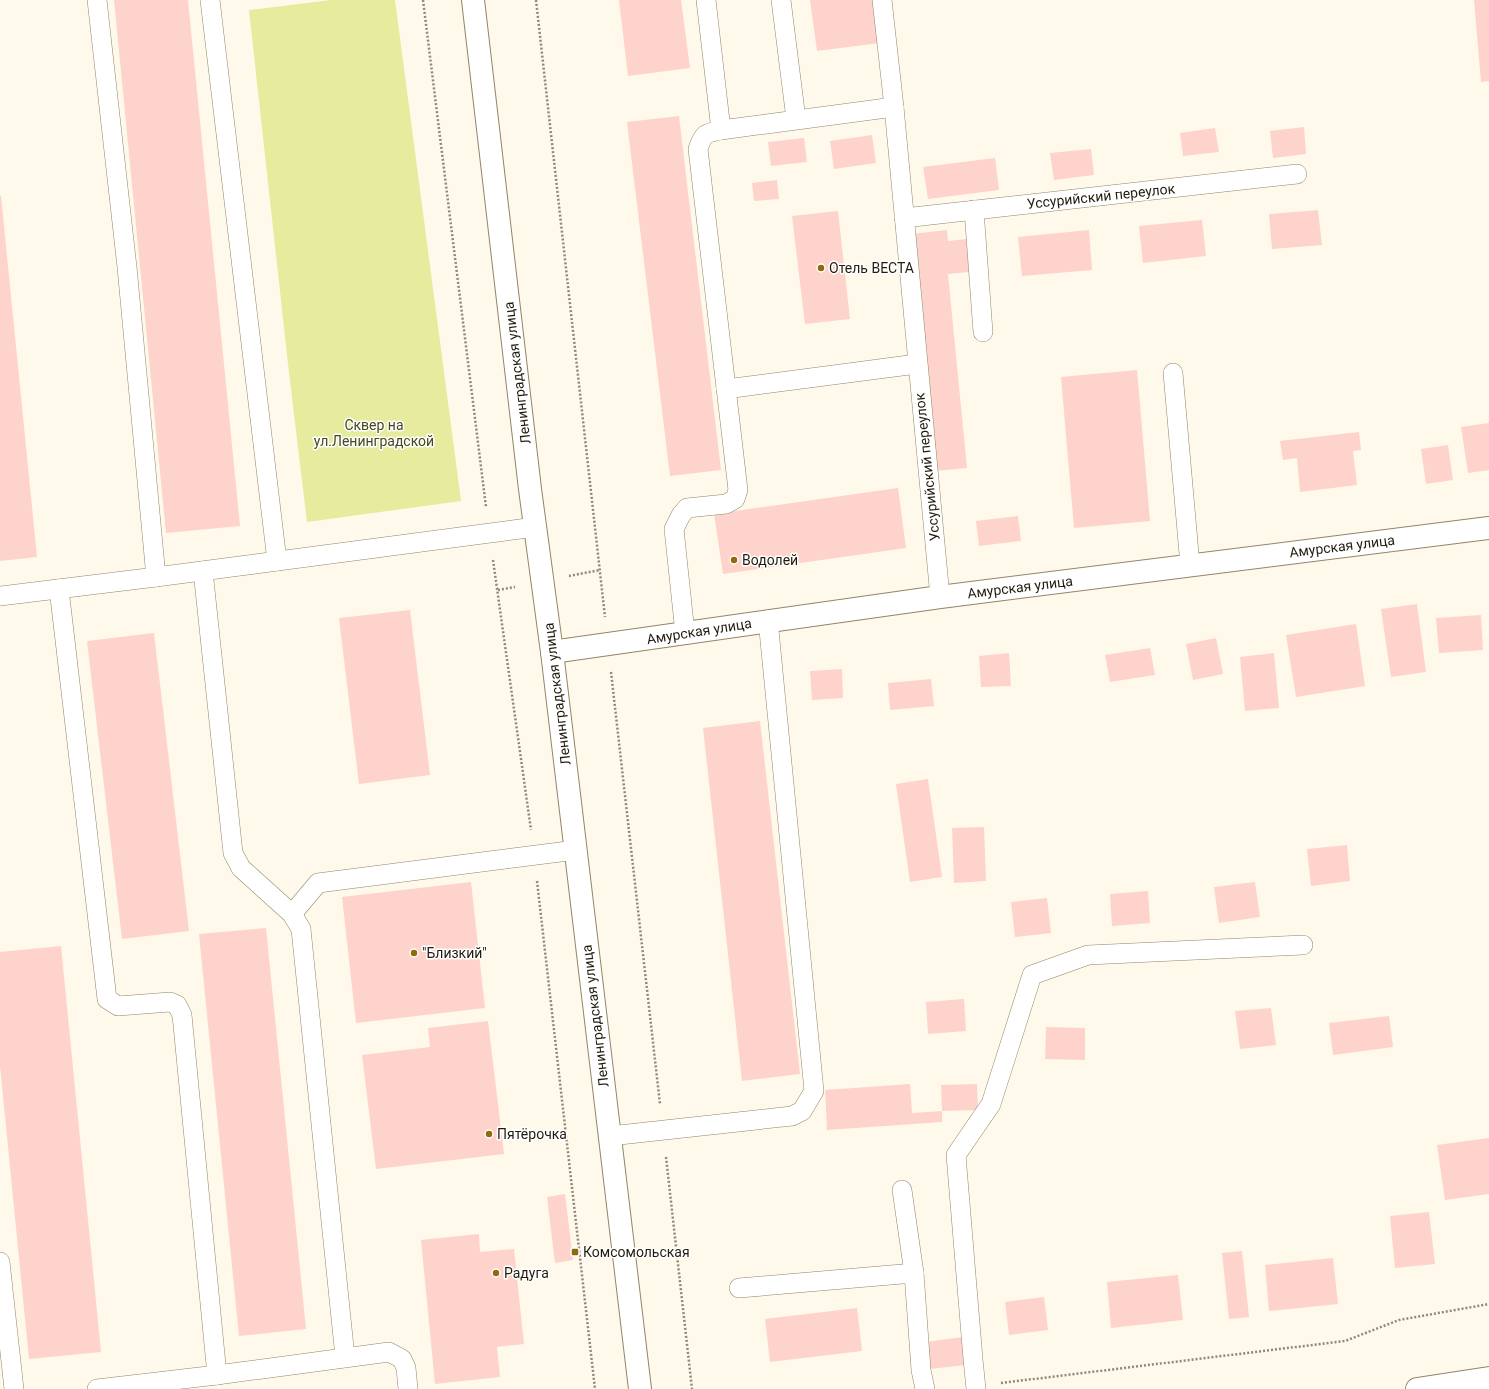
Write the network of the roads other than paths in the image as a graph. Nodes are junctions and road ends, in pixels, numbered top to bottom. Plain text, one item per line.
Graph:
1 (97, 0) edge
2 (210, 0) edge
3 (474, 0) edge
4 (706, 0) edge
5 (781, 0) edge
6 (882, 0) edge
7 (894, 107) junction
8 (796, 119) junction
9 (721, 130) junction
10 (1297, 174) dead end
11 (974, 210) junction
12 (904, 218) junction
13 (983, 332) dead end
14 (917, 364) junction
15 (1172, 372) dead end
16 (726, 389) junction
17 (535, 527) junction
18 (1489, 528) edge
19 (277, 561) junction
20 (1190, 565) junction
21 (203, 571) junction
22 (156, 578) junction
23 (59, 589) junction
24 (0, 596) edge
25 (940, 597) junction
26 (768, 620) junction
27 (685, 633) junction
28 (552, 652) junction
29 (576, 850) junction
30 (292, 914) junction
31 (1303, 945) dead end
32 (610, 1136) junction
33 (902, 1190) dead end
34 (0, 1262) edge
35 (914, 1273) junction
36 (739, 1288) dead end
37 (345, 1357) junction
38 (217, 1375) junction
39 (1476, 1383) edge
40 (976, 1388) edge
41 (14, 1389) edge
42 (97, 1389) edge
43 (408, 1389) edge
44 (640, 1389) edge
45 (925, 1389) edge
46 (1417, 1389) edge

1 - 22 lane
2 - 19 lane
3 - 17 main road, Ленинградская улица
4 - 9 lane
5 - 8 lane
6 - 7 lane, Уссурийский переулок
7 - 8 lane
7 - 12 lane, Уссурийский переулок
8 - 9 lane
9 - 16 lane
10 - 11 lane, Уссурийский переулок
11 - 12 lane, Уссурийский переулок
11 - 13 lane
12 - 14 lane, Уссурийский переулок
14 - 16 lane
14 - 25 lane, Уссурийский переулок
15 - 20 lane
16 - 27 lane
17 - 19 lane
17 - 28 main road, Ленинградская улица
18 - 20 main road, Амурская улица
19 - 21 lane
20 - 25 main road, Амурская улица
21 - 22 lane
21 - 30 lane
22 - 23 lane
23 - 24 lane
23 - 38 lane
25 - 26 main road, Амурская улица
26 - 27 main road, Амурская улица
26 - 32 lane
27 - 28 main road, Амурская улица
28 - 29 main road, Ленинградская улица
29 - 30 lane
29 - 32 main road, Ленинградская улица
30 - 37 lane
31 - 40 lane
32 - 44 main road, Ленинградская улица
33 - 35 lane
34 - 41 lane
35 - 36 lane
35 - 45 lane
37 - 38 lane
37 - 43 lane
38 - 42 lane
39 - 46 main road

